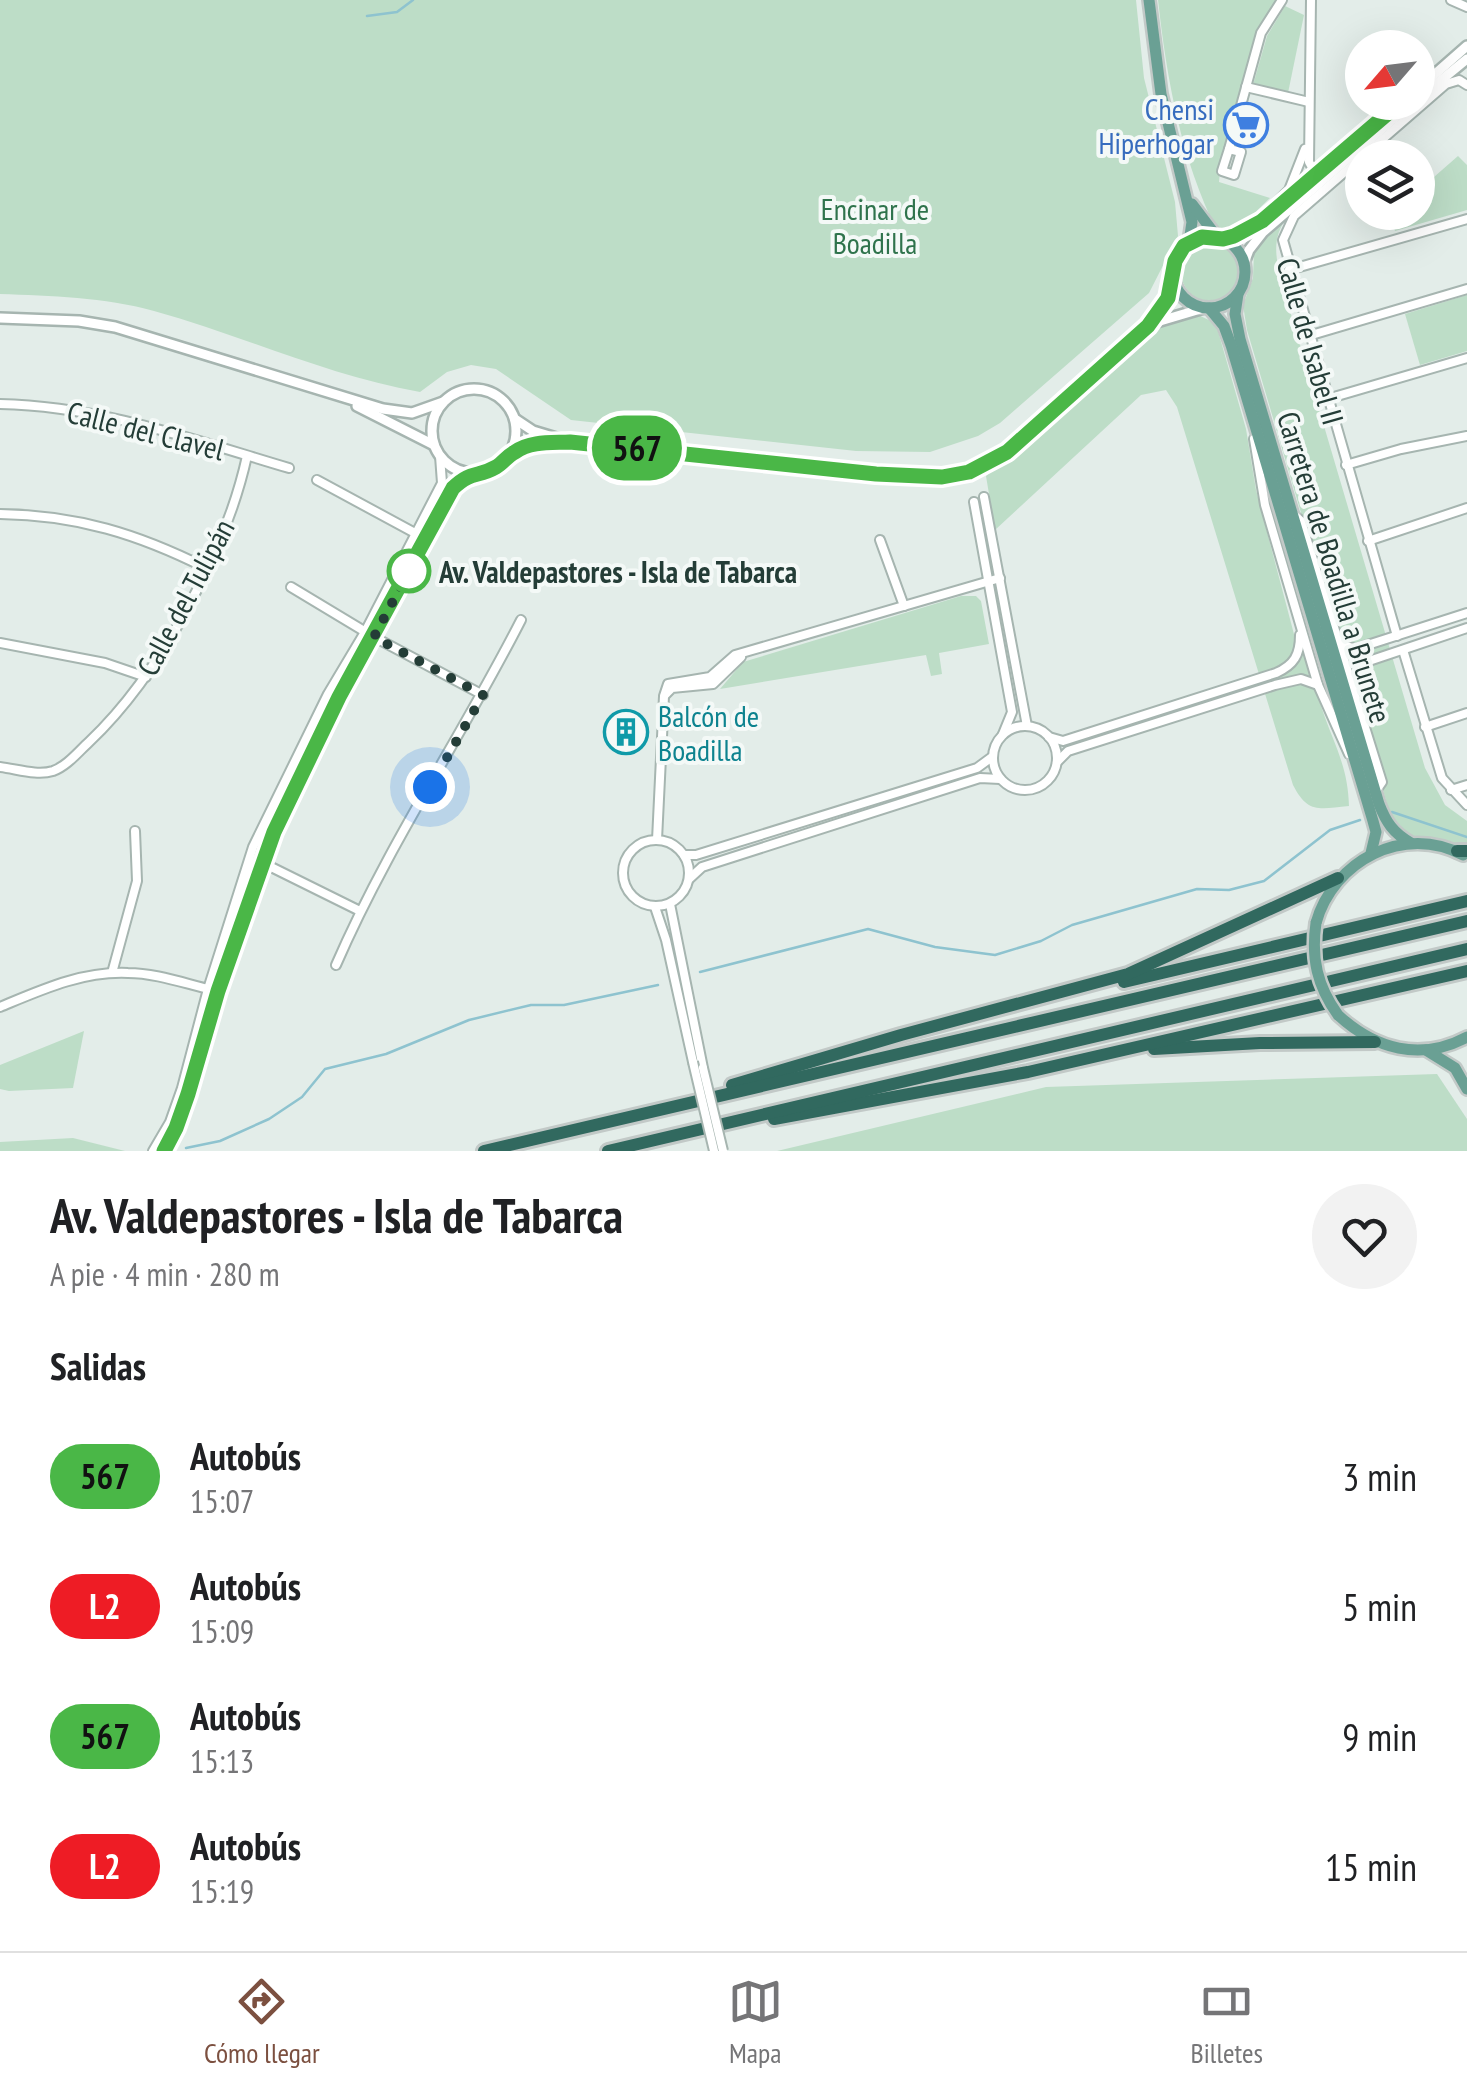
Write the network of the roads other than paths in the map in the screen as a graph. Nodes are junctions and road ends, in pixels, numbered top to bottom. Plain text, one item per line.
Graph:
1 (1148, 0) edge
2 (1282, 0) edge
3 (1311, 0) edge
4 (1451, 0) edge
5 (1467, 7) edge
6 (1467, 46) edge
7 (1467, 59) edge
8 (1435, 74) edge
9 (1435, 84) edge
10 (1467, 85) edge
11 (1246, 86) junction
12 (1435, 91) edge
13 (1309, 102) junction
14 (1381, 120) edge
15 (1396, 120) edge
16 (1398, 120) edge
17 (1308, 130) junction
18 (1229, 148) dead end
19 (1323, 169) junction
20 (1186, 191) junction
21 (1467, 219) edge
22 (1244, 231) junction
23 (1220, 238) junction
24 (1189, 242) junction
25 (1244, 263) junction
26 (1289, 270) junction
27 (1174, 280) junction
28 (1467, 289) edge
29 (1238, 294) junction
30 (1207, 308) junction
31 (0, 318) edge
32 (1148, 326) junction
33 (1308, 336) junction
34 (1467, 358) edge
35 (1240, 376) junction
36 (336, 396) junction
37 (1326, 399) junction
38 (443, 402) junction
39 (0, 404) edge
40 (514, 418) junction
41 (1467, 436) edge
42 (570, 442) junction
43 (434, 446) junction
44 (509, 455) junction
45 (247, 456) junction
46 (440, 456) junction
47 (1346, 465) junction
48 (289, 468) dead end
49 (472, 474) junction
50 (316, 480) dead end
51 (984, 497) dead end
52 (974, 502) dead end
53 (1467, 508) edge
54 (1292, 513) junction
55 (0, 514) edge
56 (415, 534) junction
57 (880, 540) dead end
58 (1368, 541) junction
59 (206, 568) junction
60 (1000, 578) junction
61 (988, 582) junction
62 (291, 588) dead end
63 (904, 606) junction
64 (1297, 611) junction
65 (1467, 613) edge
66 (521, 620) dead end
67 (1467, 628) edge
68 (370, 634) junction
69 (1397, 636) junction
70 (0, 643) edge
71 (1341, 644) junction
72 (1403, 650) junction
73 (146, 677) junction
74 (1352, 679) junction
75 (1318, 685) junction
76 (483, 695) junction
77 (1467, 713) edge
78 (1028, 726) junction
79 (1425, 727) junction
80 (1004, 734) junction
81 (1049, 737) junction
82 (992, 757) junction
83 (1057, 762) junction
84 (0, 767) edge
85 (1356, 770) junction
86 (1000, 779) junction
87 (1467, 785) edge
88 (1451, 790) junction
89 (1376, 792) junction
90 (1467, 805) edge
91 (135, 830) dead end
92 (657, 840) junction
93 (1410, 844) junction
94 (1371, 853) junction
95 (1464, 853) edge
96 (684, 856) junction
97 (261, 862) junction
98 (1338, 878) junction
99 (689, 879) junction
100 (1467, 900) edge
101 (670, 904) junction
102 (655, 907) junction
103 (360, 911) junction
104 (1467, 922) edge
105 (1467, 950) edge
106 (336, 965) dead end
107 (1467, 971) edge
108 (112, 973) junction
109 (214, 990) junction
110 (1038, 1000) junction
111 (0, 1007) edge
112 (1467, 1036) edge
113 (1374, 1042) junction
114 (1426, 1050) junction
115 (1062, 1064) junction
116 (1467, 1088) edge
117 (640, 1112) junction
118 (153, 1151) edge
119 (164, 1151) edge
120 (484, 1151) edge
121 (608, 1151) edge
122 (630, 1151) edge
123 (714, 1151) edge
124 (723, 1151) edge

1 - 20 main road
2 - 11 street
3 - 13 street
4 - 5 street
6 - 8 street
7 - 9 street
10 - 12 street, Calle de Isabel II
11 - 13 street
11 - 18 street
13 - 17 street
14 - 19 street
15 - 25 street
16 - 26 street, Calle de Isabel II
17 - 19 street
17 - 22 street
19 - 22 street
20 - 23 main road
20 - 24 main road
21 - 26 street
22 - 23 street
23 - 24 main road
23 - 25 main road
24 - 27 main road
25 - 29 main road
26 - 33 street, Calle de Isabel II
27 - 30 main road
27 - 32 street
28 - 33 street
29 - 30 main road
29 - 54 main road, Carretera de Boadilla a Brunete
30 - 32 street
30 - 35 main road, Carretera de Boadilla a Brunete
31 - 36 street
32 - 42 street
33 - 37 street, Calle de Isabel II
34 - 37 street
35 - 64 street
35 - 85 main road, Carretera de Boadilla a Brunete
36 - 38 street
36 - 43 street
37 - 47 street, Calle de Isabel II
38 - 40 street
38 - 43 street
39 - 45 street, Calle del Clavel
40 - 42 street
40 - 44 street
41 - 47 street
42 - 44 street
43 - 46 street
44 - 49 street
45 - 48 street, Calle del Clavel
45 - 59 street, Calle del Tulipán
46 - 49 street
46 - 56 street
47 - 58 street, Calle de Isabel II
49 - 68 street
50 - 56 street
51 - 60 street
52 - 61 street
53 - 58 street
54 - 71 street
54 - 89 main road, Carretera de Boadilla a Brunete
55 - 59 street
56 - 68 street
57 - 63 street
58 - 69 street, Calle de Isabel II
59 - 73 street, Calle del Tulipán
60 - 61 street
60 - 78 street
61 - 63 street
61 - 80 street
62 - 68 street
63 - 92 street
64 - 75 street
64 - 81 street
65 - 69 street
66 - 76 street
67 - 72 street
68 - 76 street
68 - 97 street
68 - 109 street
69 - 71 street
70 - 73 street
71 - 74 street
72 - 74 street
72 - 79 street
73 - 84 street, Calle del Tulipán
74 - 89 street
75 - 83 street
75 - 85 street
76 - 103 street
77 - 79 street
78 - 80 street
78 - 81 street
79 - 88 street
80 - 82 street
81 - 83 street
82 - 86 street
82 - 96 street
83 - 86 street
85 - 94 main road, Carretera de Boadilla a Brunete
86 - 99 street
87 - 88 street
88 - 90 street
89 - 93 main road, Carretera de Boadilla a Brunete
91 - 108 street
92 - 96 street
92 - 102 street
93 - 94 main road
93 - 95 main road
94 - 98 main road
96 - 99 street
97 - 103 street
97 - 109 street
98 - 110 highway
98 - 113 main road, bridge
99 - 101 street
100 - 110 highway
101 - 102 street
101 - 124 street, bridge
102 - 123 street, bridge
103 - 106 street
104 - 117 highway
105 - 121 highway
107 - 115 highway
108 - 109 street
108 - 111 street
109 - 118 street
109 - 119 street
110 - 117 highway
112 - 114 main road
113 - 114 main road
113 - 115 highway
114 - 116 main road
115 - 122 highway
117 - 120 highway

